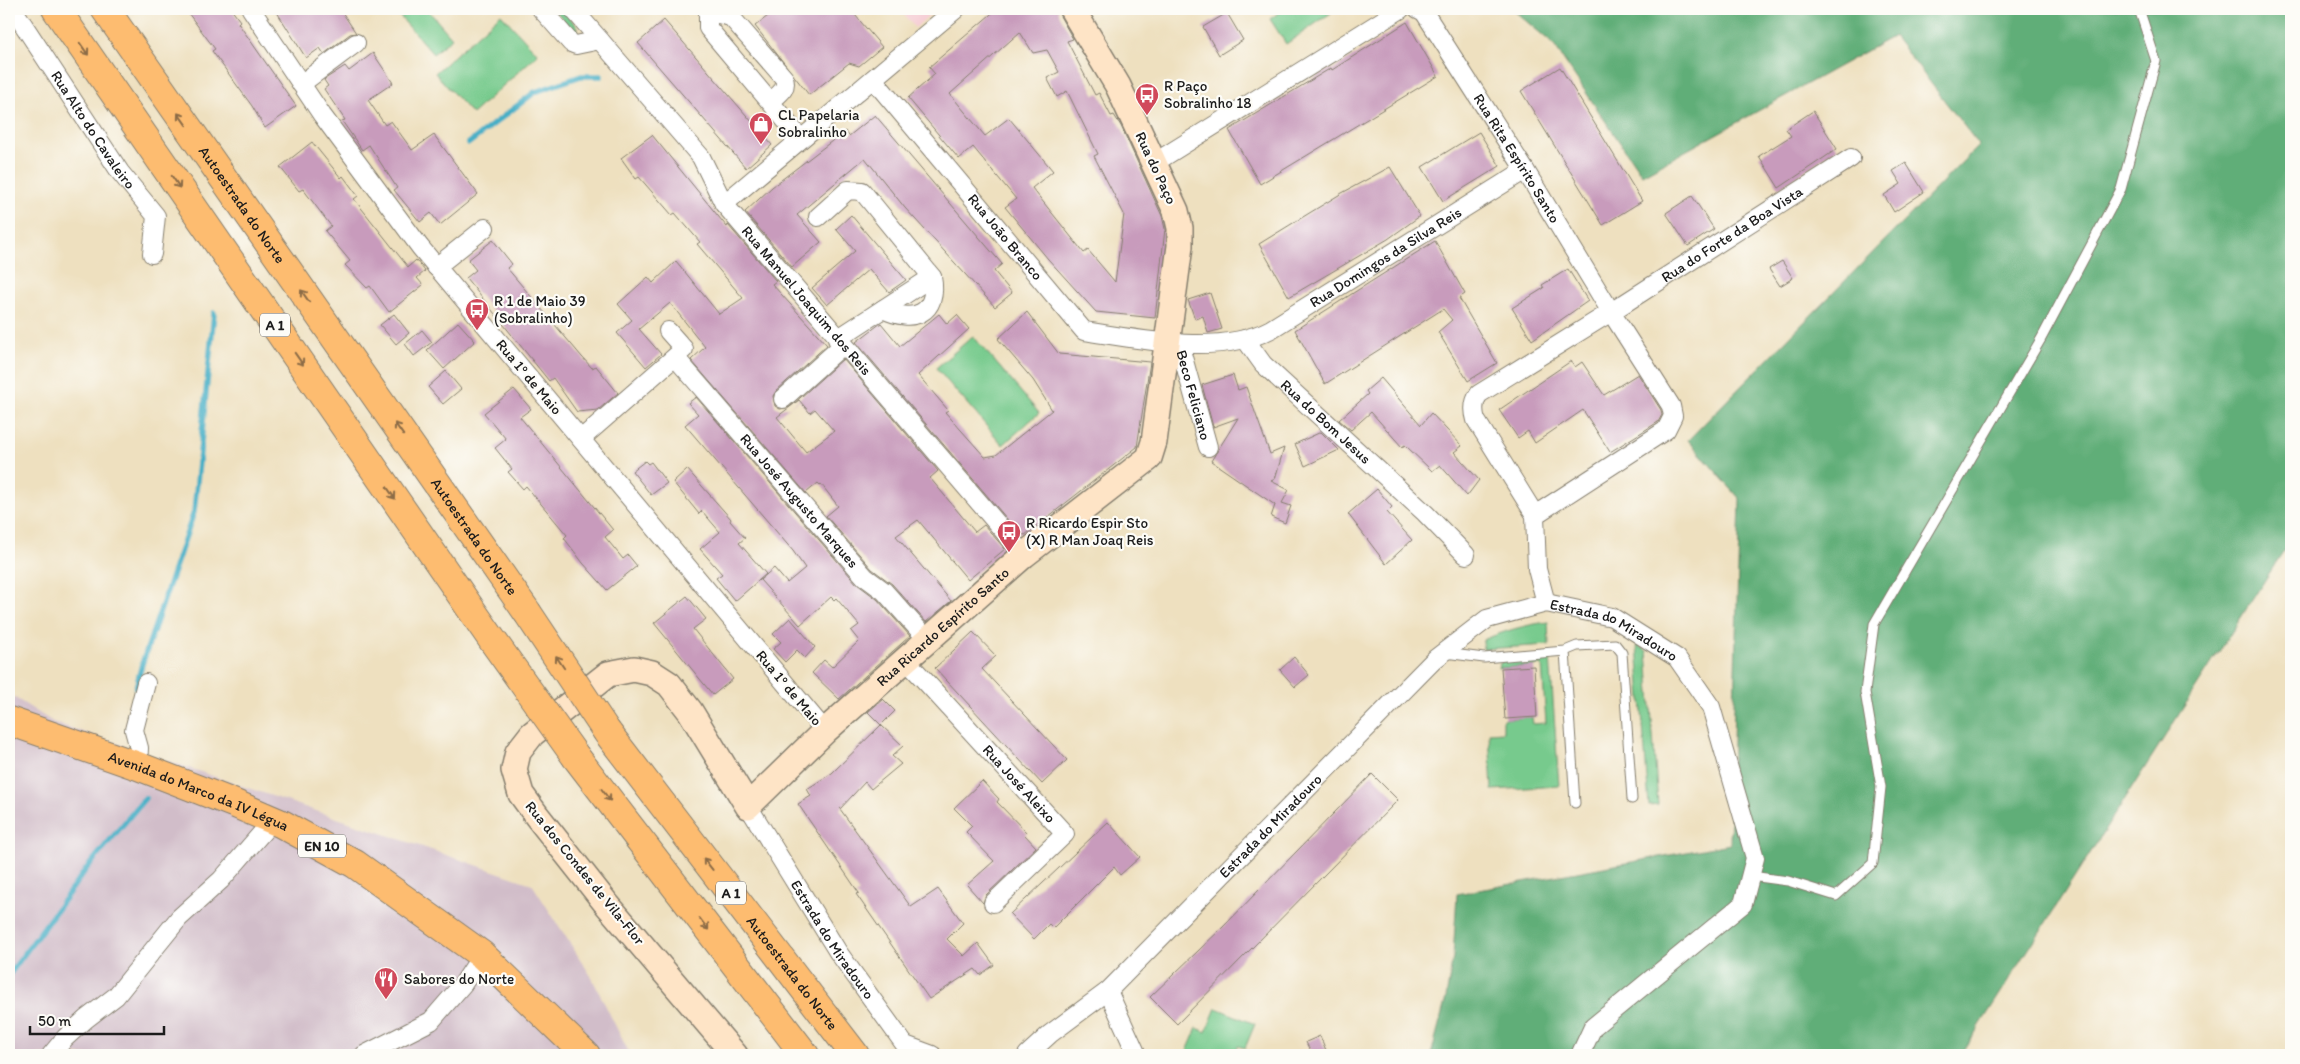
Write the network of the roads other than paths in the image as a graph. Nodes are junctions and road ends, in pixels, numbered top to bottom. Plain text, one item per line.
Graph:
1 (13, 9) edge
2 (56, 9) edge
3 (105, 9) edge
4 (251, 9) edge
5 (541, 9) edge
6 (573, 9) edge
7 (956, 9) edge
8 (1072, 9) edge
9 (1401, 9) edge
10 (1418, 9) edge
11 (2139, 9) edge
12 (709, 10) edge
13 (600, 40) junction
14 (356, 43) dead end
15 (873, 79) junction
16 (301, 84) junction
17 (771, 101) junction
18 (801, 139) junction
19 (1851, 158) dead end
20 (1154, 163) junction
21 (1525, 170) junction
22 (724, 204) junction
23 (818, 217) dead end
24 (485, 228) dead end
25 (152, 254) dead end
26 (436, 267) junction
27 (1612, 312) junction
28 (668, 331) dead end
29 (1245, 340) junction
30 (840, 342) junction
31 (1173, 343) junction
32 (675, 356) junction
33 (783, 399) dead end
34 (581, 439) junction
35 (1208, 447) dead end
36 (1535, 515) junction
37 (1024, 555) junction
38 (1466, 555) dead end
39 (1546, 602) junction
40 (927, 639) junction
41 (1565, 650) junction
42 (1444, 653) junction
43 (905, 659) junction
44 (146, 683) dead end
45 (9, 721) edge
46 (825, 731) junction
47 (138, 766) junction
48 (1632, 799) dead end
49 (1575, 803) dead end
50 (748, 806) junction
51 (273, 820) junction
52 (1751, 876) junction
53 (993, 903) dead end
54 (482, 955) junction
55 (1108, 992) junction
56 (51, 1055) edge
57 (364, 1055) edge
58 (586, 1055) edge
59 (735, 1055) edge
60 (805, 1055) edge
61 (855, 1055) edge
62 (932, 1055) edge
63 (1027, 1055) edge
64 (1137, 1055) edge
65 (1580, 1055) edge

1 - 25 street, Rua Alto do Cavaleiro
2 -> 60 main road, A 1, bridge
61 -> 3 main road, Autoestrada do Norte / A 1, bridge
4 - 16 street, Rua 1º de Maio
5 - 13 street
6 - 13 street, Rua Manuel Joaquim dos Reis
7 - 15 street
8 - 20 street, Rua do Paço
9 - 20 street
10 - 21 street, Rua Rita Espírito Santo
11 - 52 lane
12 - 17 street
12 - 17 street
13 - 22 street, Rua Manuel Joaquim dos Reis
14 - 16 street
15 - 18 street
15 - 31 street, Rua João Branco
16 - 26 street, Rua 1º de Maio
17 - 18 street
18 - 22 street
19 - 27 street, Rua do Forte da Boa Vista
20 - 31 street, Rua do Paço
21 - 27 street, Rua Rita Espírito Santo
21 - 29 street, Rua Domingos da Silva Reis
22 - 30 street, Rua Manuel Joaquim dos Reis
23 - 30 street
24 - 26 street
26 - 34 street, Rua 1º de Maio
27 - 36 street, Rua Rita Espírito Santo
27 - 36 street, Rua do Forte da Boa Vista
28 - 32 street
29 - 31 street
29 - 38 street, Rua do Bom Jesus
30 - 33 street
30 - 37 street, Rua Manuel Joaquim dos Reis
31 - 35 street, Beco Feliciano
31 - 37 street, Rua Ricardo Espírito Santo
32 - 34 street
32 - 40 street, Rua José Augusto Marques
34 - 46 street, Rua 1º de Maio
36 - 39 street
37 - 40 street, Rua Ricardo Espírito Santo
39 - 42 street, Estrada do Miradouro
39 - 52 street, Estrada do Miradouro
40 - 43 street, Rua Ricardo Espírito Santo
41 - 42 lane
41 - 48 lane
41 - 49 lane
42 - 55 street, Estrada do Miradouro
43 - 46 street, Rua Ricardo Espírito Santo
43 - 53 street, Rua José Aleixo
44 - 47 street
45 - 47 main road, Avenida do Marco da IV Légua / EN 10
46 - 50 street, Rua Ricardo Espírito Santo
47 - 51 main road, Avenida do Marco da IV Légua / EN 10
50 - 59 street, Rua dos Condes de Vila-Flor
50 - 62 street, Estrada do Miradouro
51 - 54 main road, Avenida do Marco da IV Légua / EN 10
51 - 56 street
52 - 65 street, Estrada do Miradouro
54 - 57 street
54 - 58 main road, Avenida do Marco da IV Légua / EN 10
55 - 63 street, Estrada do Miradouro
55 - 64 street

